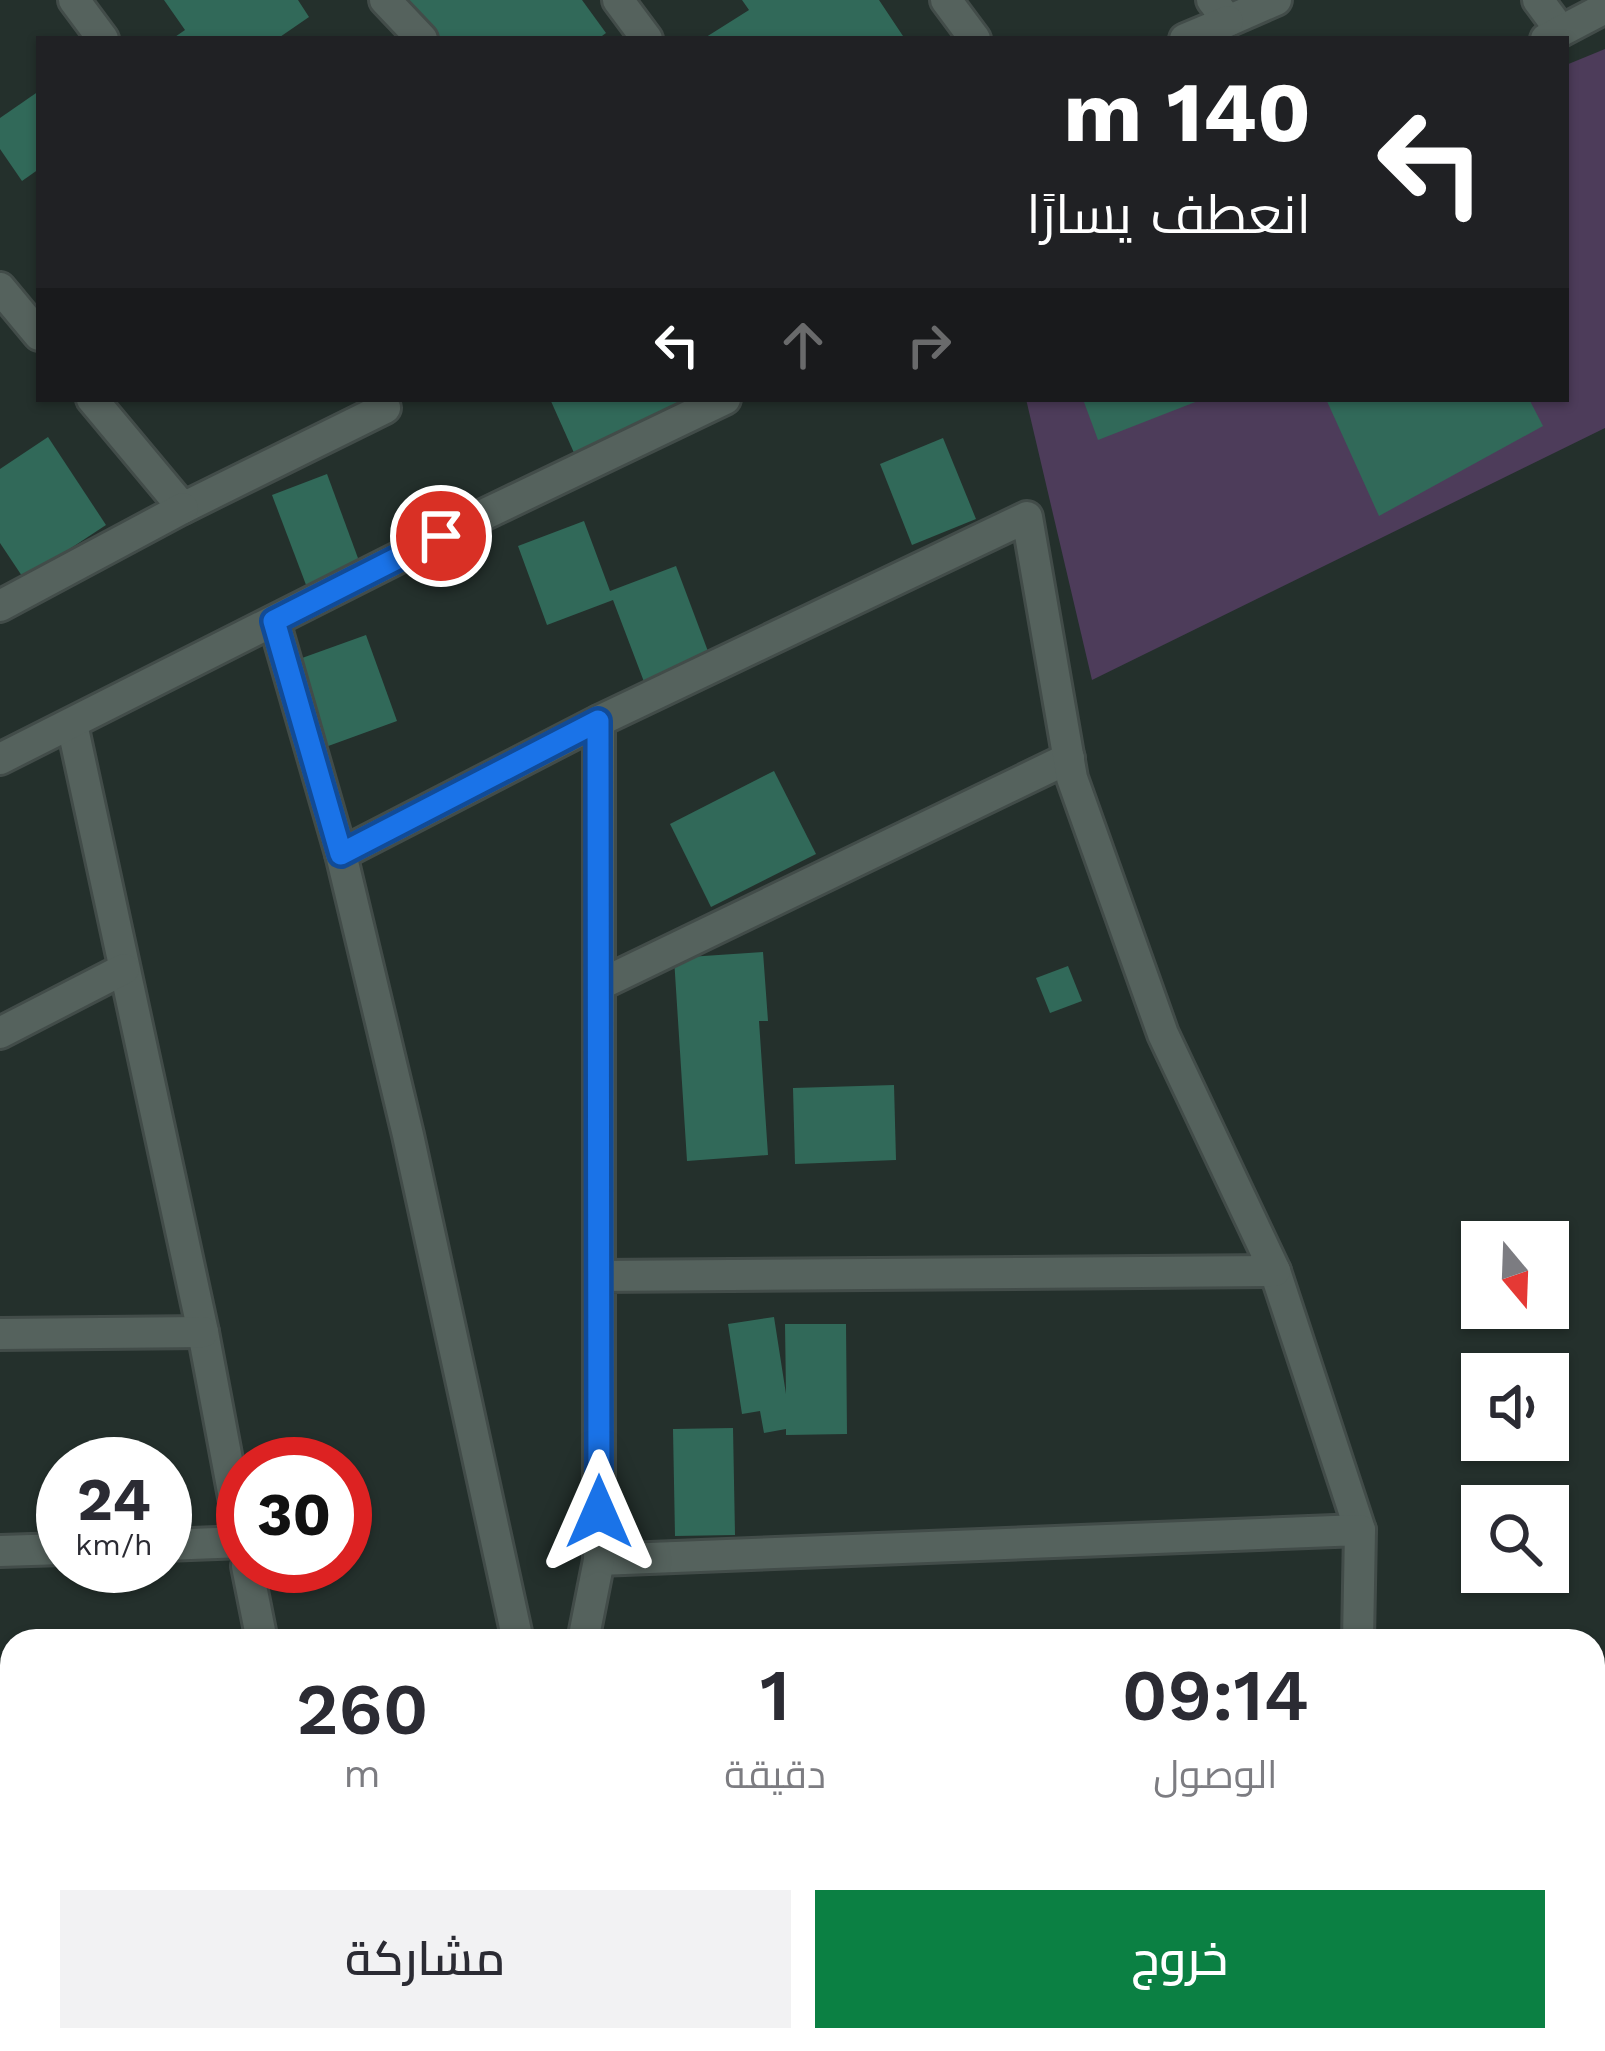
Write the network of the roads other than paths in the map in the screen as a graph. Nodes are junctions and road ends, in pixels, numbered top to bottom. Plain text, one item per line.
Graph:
1 (74, 0) edge
2 (385, 0) edge
3 (618, 0) edge
4 (946, 0) edge
5 (1276, 0) edge
6 (1538, 0) edge
7 (1605, 8) edge
8 (1220, 11) edge
9 (1554, 35) edge
10 (101, 36) edge
11 (419, 36) edge
12 (645, 36) edge
13 (973, 36) edge
14 (1189, 36) edge
15 (0, 288) edge
16 (36, 331) edge
17 (95, 402) edge
18 (389, 402) edge
19 (719, 402) edge
20 (183, 508) junction
21 (0, 606) edge
22 (274, 621) junction
23 (598, 721) junction
24 (72, 724) junction
25 (1069, 758) junction
26 (0, 759) edge
27 (341, 854) junction
28 (124, 969) junction
29 (599, 985) junction
30 (0, 1033) edge
31 (1275, 1271) junction
32 (599, 1276) junction
33 (202, 1332) junction
34 (0, 1334) edge
35 (222, 1437) edge
36 (1360, 1529) junction
37 (36, 1550) edge
38 (0, 1551) edge
39 (599, 1560) junction
40 (252, 1593) edge
41 (260, 1629) edge
42 (515, 1629) edge
43 (585, 1629) edge
44 (1358, 1629) edge

1 - 10 street
2 - 11 street
3 - 12 street
4 - 13 street
5 - 8 street
6 - 9 street
7 - 9 street
8 - 14 street
15 - 16 street
17 - 20 street
18 - 20 street
19 - 22 street
20 - 21 street
22 - 24 street
22 - 27 street
23 - 25 street
23 - 27 street
23 - 29 street
24 - 26 street
24 - 28 street
25 - 29 street
25 - 31 street
27 - 42 street
28 - 30 street
28 - 33 street
29 - 32 street
31 - 32 street
31 - 36 street
32 - 39 street
33 - 34 street
33 - 35 street
36 - 39 street
36 - 44 street
37 - 38 street
39 - 43 street
40 - 41 street

